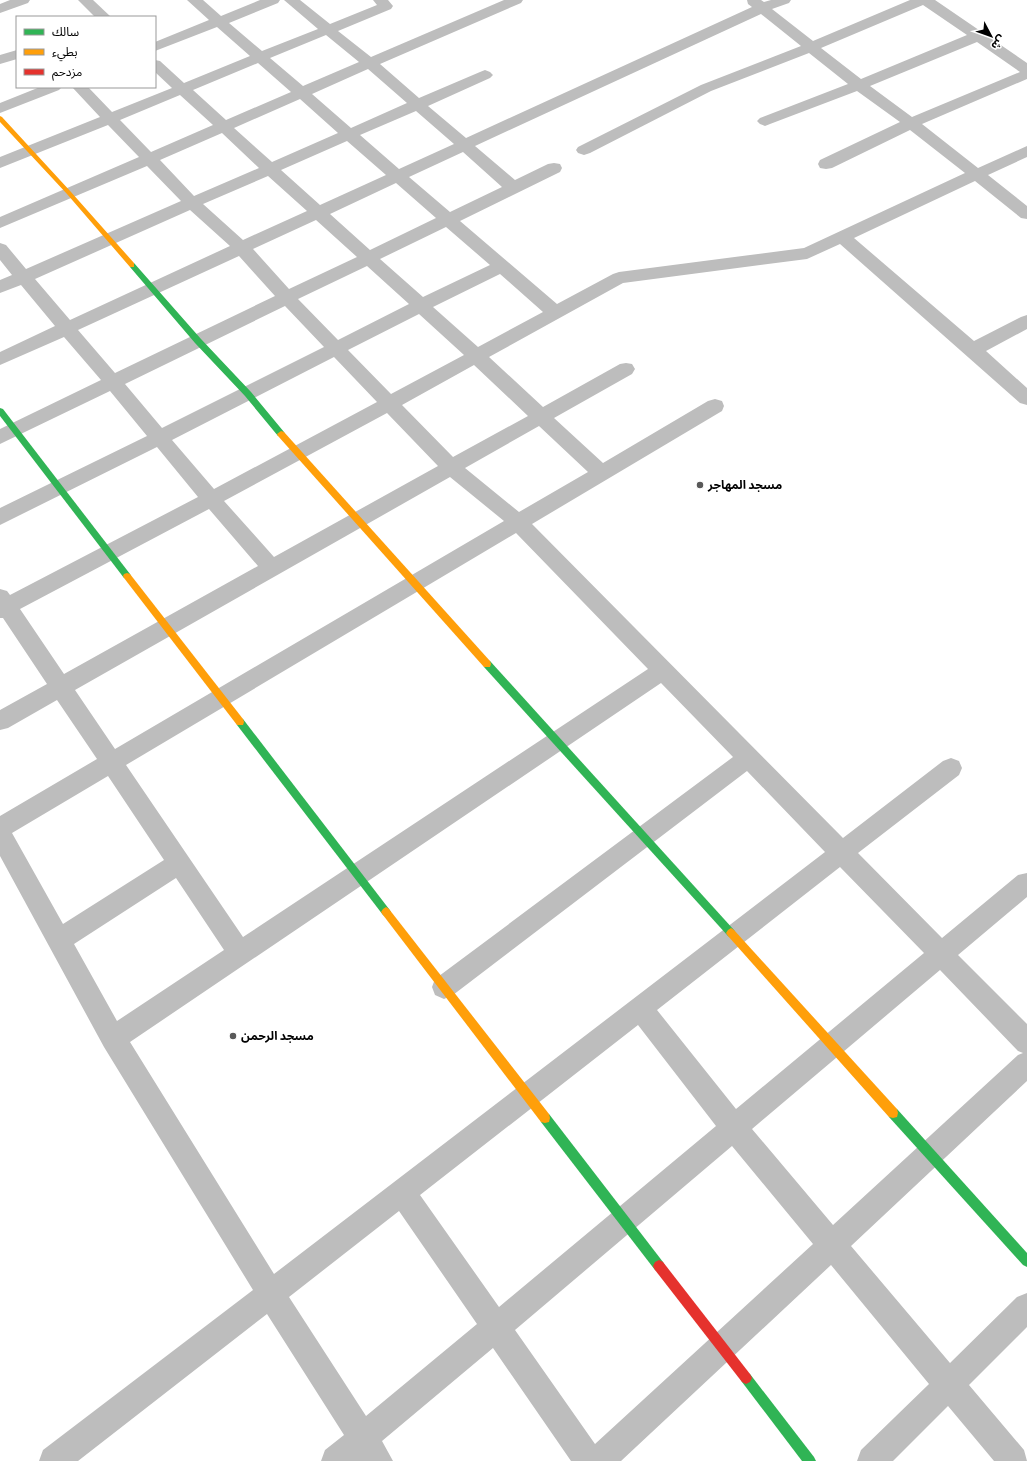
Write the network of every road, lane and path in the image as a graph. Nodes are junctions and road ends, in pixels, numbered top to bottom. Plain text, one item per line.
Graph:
1 (23, 0) edge
2 (85, 0) edge
3 (194, 0) edge
4 (273, 0) edge
5 (291, 0) edge
6 (380, 0) edge
7 (516, 0) edge
8 (784, 0) edge
9 (922, 0) edge
10 (926, 0) edge
11 (757, 4) edge
12 (0, 9) edge
13 (103, 16) edge
14 (219, 21) junction
15 (327, 30) junction
16 (978, 36) junction
17 (156, 47) edge
18 (811, 47) junction
19 (16, 54) edge
20 (260, 57) junction
21 (0, 60) edge
22 (371, 64) junction
23 (156, 65) edge
24 (1027, 70) edge
25 (1027, 74) edge
26 (485, 75) dead end
27 (859, 85) junction
28 (51, 88) edge
29 (81, 88) edge
30 (182, 89) junction
31 (302, 93) junction
32 (417, 104) junction
33 (0, 108) edge
34 (0, 118) edge
35 (111, 118) junction
36 (765, 121) dead end
37 (911, 123) junction
38 (224, 127) junction
39 (349, 134) junction
40 (465, 146) junction
41 (30, 150) junction
42 (584, 150) dead end
43 (1027, 151) edge
44 (149, 159) junction
45 (0, 163) edge
46 (826, 164) dead end
47 (554, 168) dead end
48 (270, 169) junction
49 (976, 174) junction
50 (398, 176) junction
51 (514, 188) junction
52 (69, 193) junction
53 (192, 203) junction
54 (318, 212) junction
55 (1027, 214) edge
56 (448, 220) junction
57 (0, 223) edge
58 (842, 237) junction
59 (110, 239) junction
60 (242, 248) junction
61 (0, 249) edge
62 (368, 258) junction
63 (501, 266) junction
64 (23, 277) junction
65 (0, 287) edge
66 (153, 289) junction
67 (287, 298) junction
68 (420, 306) junction
69 (555, 312) junction
70 (1027, 321) edge
71 (67, 328) junction
72 (198, 341) junction
73 (336, 347) junction
74 (973, 350) junction
75 (476, 356) junction
76 (0, 359) edge
77 (626, 369) dead end
78 (112, 382) junction
79 (248, 394) junction
80 (1027, 398) edge
81 (389, 404) junction
82 (715, 406) dead end
83 (0, 411) edge
84 (540, 417) junction
85 (7, 433) edge
86 (160, 438) junction
87 (297, 454) junction
88 (452, 468) junction
89 (601, 473) junction
90 (59, 488) junction
91 (211, 499) junction
92 (0, 517) edge
93 (357, 520) junction
94 (518, 522) junction
95 (110, 553) junction
96 (272, 568) junction
97 (414, 583) junction
98 (2, 604) edge
99 (166, 627) junction
100 (662, 671) junction
101 (61, 686) junction
102 (221, 697) junction
103 (0, 720) edge
104 (557, 741) junction
105 (748, 758) junction
106 (112, 762) junction
107 (951, 768) dead end
108 (0, 828) edge
109 (0, 834) edge
110 (643, 836) junction
111 (841, 853) junction
112 (180, 863) junction
113 (357, 875) junction
114 (1026, 883) edge
115 (733, 936) junction
116 (59, 940) junction
117 (240, 953) junction
118 (941, 954) junction
119 (444, 987) junction
120 (640, 1008) junction
121 (113, 1038) junction
122 (1027, 1042) edge
123 (832, 1046) junction
124 (1027, 1064) edge
125 (528, 1095) junction
126 (734, 1128) junction
127 (931, 1154) junction
128 (402, 1192) junction
129 (624, 1220) junction
130 (832, 1245) junction
131 (1027, 1261) edge
132 (271, 1294) junction
133 (1027, 1307) edge
134 (496, 1327) junction
135 (722, 1347) junction
136 (949, 1384) junction
137 (364, 1438) junction
138 (54, 1461) edge
139 (336, 1461) edge
140 (378, 1461) edge
141 (589, 1461) edge
142 (599, 1461) edge
143 (810, 1461) edge
144 (872, 1461) edge
145 (1013, 1461) edge

1 - 12 street
2 - 13 street
3 - 14 street
4 - 14 street
5 - 15 street
6 - 15 street
7 - 22 street
8 - 11 street
9 - 18 street
10 - 16 street
11 - 18 street
11 - 40 street
14 - 17 street
14 - 20 street
15 - 20 street
15 - 22 street
16 - 24 street
16 - 27 street
18 - 27 street
18 - 42 street
19 - 21 street
20 - 30 street
20 - 31 street
22 - 31 street
22 - 32 street
23 - 30 street
25 - 37 street
26 - 32 street
27 - 36 street
27 - 37 street
28 - 33 street
29 - 35 street
30 - 35 street
30 - 38 street
31 - 38 street
31 - 39 street
32 - 39 street
32 - 40 street
34 - 41 street
35 - 41 street
35 - 44 street
37 - 46 street
37 - 49 street
38 - 44 street
38 - 48 street
39 - 48 street
39 - 50 street
40 - 50 street
40 - 51 street
41 - 45 street
41 - 52 street
43 - 49 street
44 - 52 street
44 - 53 street
47 - 51 street
48 - 53 street
48 - 54 street
49 - 55 street
49 - 58 street
50 - 54 street
50 - 56 street
51 - 56 street
52 - 57 street
52 - 59 street
53 - 59 street
53 - 60 street
54 - 60 street
54 - 62 street
56 - 62 street
56 - 63 street
58 - 69 street
58 - 74 street
59 - 64 street
59 - 66 street
60 - 66 street
60 - 67 street
61 - 64 street
62 - 67 street
62 - 68 street
63 - 68 street
63 - 69 street
64 - 65 street
64 - 71 street
66 - 71 street
66 - 72 street
67 - 72 street
67 - 73 street
68 - 73 street
68 - 75 street
69 - 75 street
70 - 74 street
71 - 76 street
71 - 78 street
72 - 78 street
72 - 79 street
73 - 79 street
73 - 81 street
74 - 80 street
75 - 81 street
75 - 84 street
77 - 84 street
78 - 85 street
78 - 86 street
79 - 86 street
79 - 87 street
81 - 87 street
81 - 88 street
82 - 89 street
83 - 85 street
84 - 88 street
84 - 89 street
85 - 90 street
86 - 90 street
86 - 91 street
87 - 91 street
87 - 93 street
88 - 93 street
88 - 94 street
89 - 94 street
90 - 92 street
90 - 95 street
91 - 95 street
91 - 96 street
93 - 96 street
93 - 97 street
94 - 97 street
94 - 100 street
95 - 98 street
95 - 99 street
96 - 99 street
97 - 102 street
97 - 104 street
98 - 101 street
99 - 101 street
99 - 102 street
100 - 104 street
100 - 105 street
101 - 103 street
101 - 106 street
102 - 106 street
102 - 113 street
104 - 110 street
104 - 113 street
105 - 110 street
105 - 111 street
106 - 108 street
106 - 112 street
107 - 111 street
109 - 116 street
110 - 115 street
110 - 119 street
111 - 115 street
111 - 118 street
112 - 116 street
112 - 117 street
113 - 117 street
113 - 119 street
114 - 118 street
115 - 120 street
115 - 123 street
116 - 121 street
117 - 121 street
118 - 122 street
118 - 123 street
119 - 125 street
120 - 125 street
120 - 126 street
121 - 132 street
123 - 126 street
123 - 127 street
124 - 127 street
125 - 128 street
125 - 129 street
126 - 129 street
126 - 130 street
127 - 130 street
127 - 131 street
128 - 132 street
128 - 134 street
129 - 134 street
129 - 135 street
130 - 135 street
130 - 136 street
132 - 137 street
132 - 138 street
133 - 136 street
134 - 137 street
134 - 141 street
135 - 142 street
135 - 143 street
136 - 144 street
136 - 145 street
137 - 139 street
137 - 140 street

